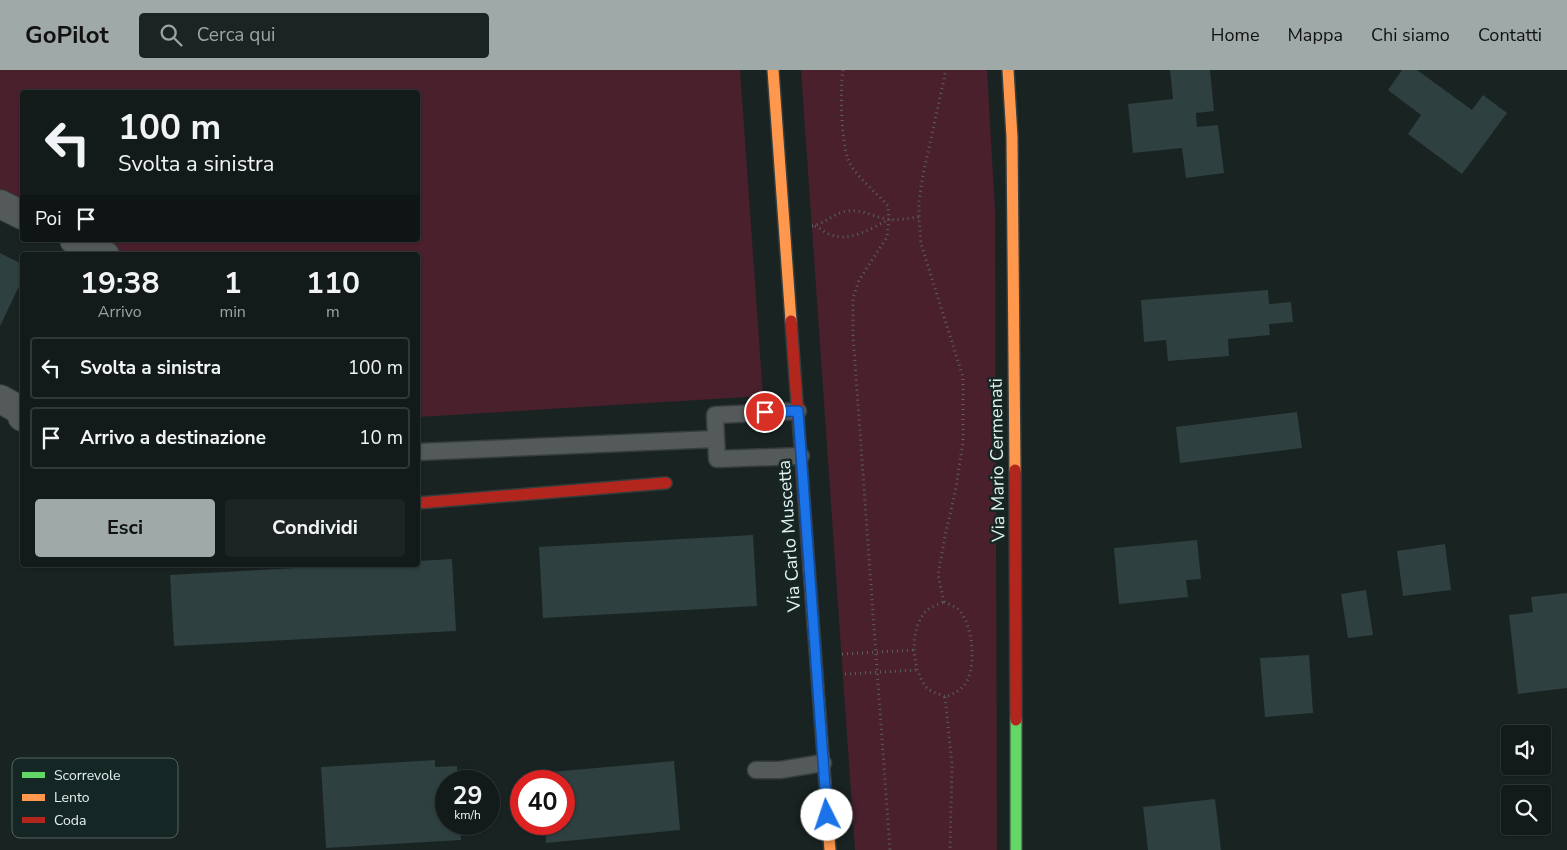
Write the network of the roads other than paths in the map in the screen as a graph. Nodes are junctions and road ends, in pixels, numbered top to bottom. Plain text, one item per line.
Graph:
1 (773, 70) edge
2 (1008, 70) edge
3 (0, 204) edge
4 (20, 214) edge
5 (78, 242) edge
6 (98, 252) edge
7 (798, 411) junction
8 (716, 439) junction
9 (420, 452) edge
10 (801, 456) junction
11 (666, 483) dead end
12 (420, 503) edge
13 (823, 763) junction
14 (756, 770) dead end
15 (830, 850) edge
16 (1016, 850) edge

1 - 7 street, Via Carlo Muscetta
2 - 16 street, Via Mario Cermenati
3 - 4 street
5 - 6 street
7 - 8 lane
7 - 10 street, Via Carlo Muscetta
8 - 9 lane
8 - 10 lane
10 - 13 street, Via Carlo Muscetta
11 - 12 street
13 - 14 lane
13 - 15 street, Via Carlo Muscetta

